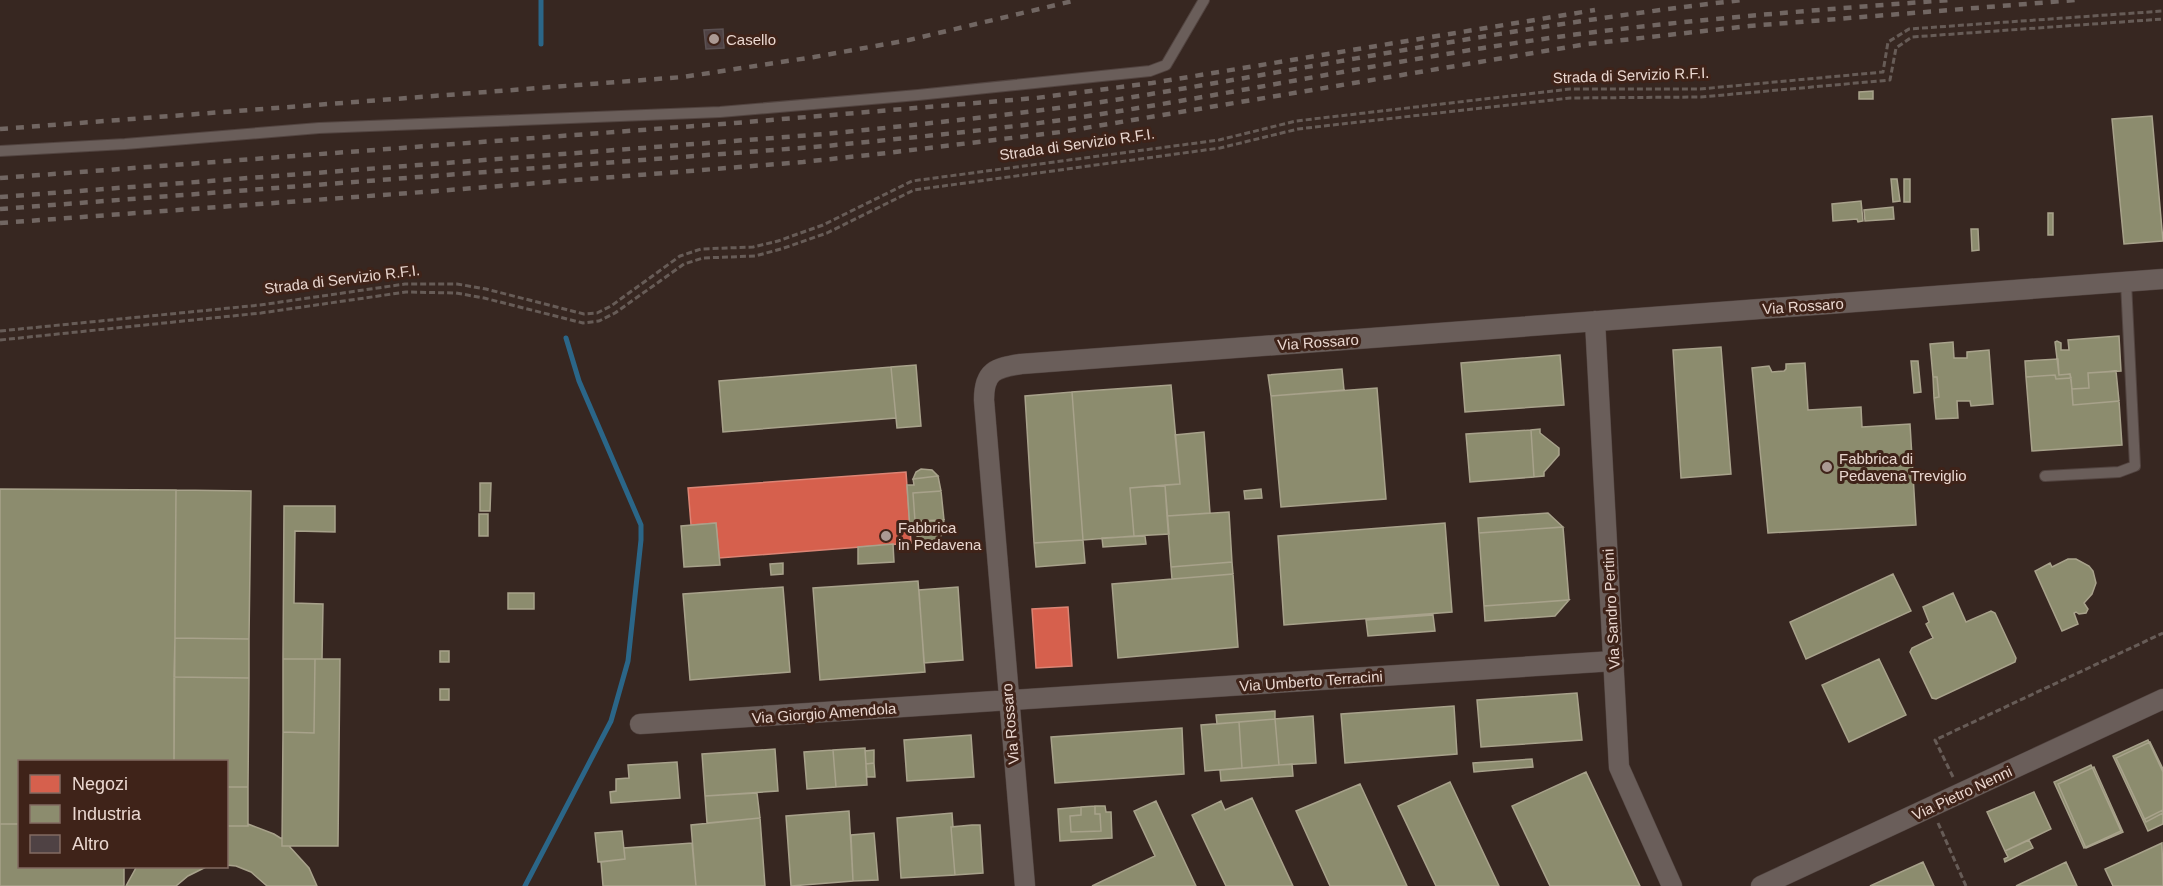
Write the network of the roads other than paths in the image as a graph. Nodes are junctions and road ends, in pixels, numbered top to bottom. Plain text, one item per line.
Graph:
1 (1204, 0) edge
2 (0, 151) edge
3 (2163, 279) edge
4 (2126, 282) junction
5 (1595, 321) junction
6 (2045, 476) dead end
7 (1614, 661) junction
8 (2163, 699) edge
9 (1008, 701) junction
10 (640, 724) dead end
11 (1025, 886) edge
12 (1672, 886) edge
13 (1761, 886) edge

1 - 2 lane
3 - 4 street, Via Rossaro
4 - 5 street, Via Rossaro
4 - 6 lane
5 - 7 street, Via Sandro Pertini
5 - 9 street, Via Rossaro
7 - 9 street, Via Umberto Terracini
7 - 12 street, Via Sandro Pertini
8 - 13 street, Via Pietro Nenni
9 - 10 street, Via Giorgio Amendola
9 - 11 street, Via Rossaro

